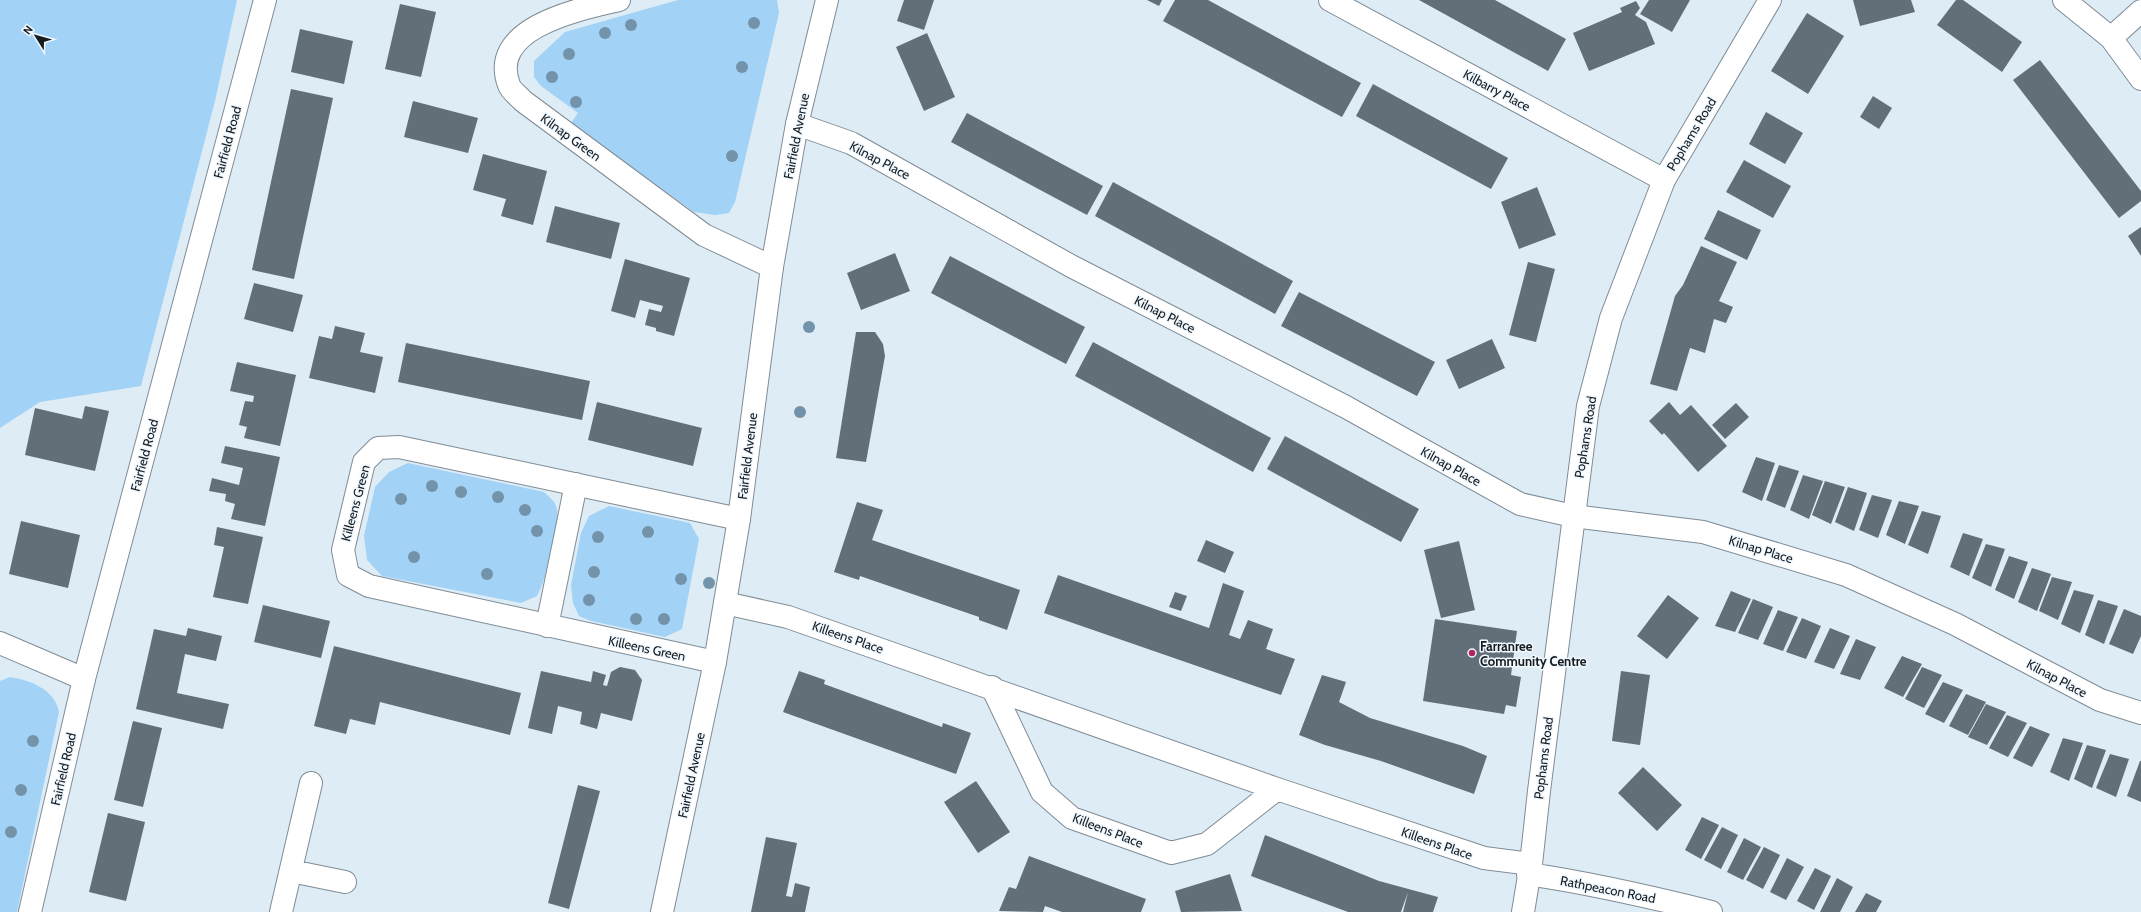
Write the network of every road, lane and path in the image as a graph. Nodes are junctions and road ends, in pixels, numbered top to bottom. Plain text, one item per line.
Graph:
1 (265, 0) edge
2 (619, 0) edge
3 (827, 0) edge
4 (1330, 0) edge
5 (1770, 0) edge
6 (2064, 0) edge
7 (2141, 11) edge
8 (2111, 38) junction
9 (2141, 79) edge
10 (796, 124) junction
11 (1664, 180) junction
12 (772, 267) junction
13 (576, 484) junction
14 (1573, 516) junction
15 (739, 519) junction
16 (725, 604) junction
17 (547, 626) junction
18 (0, 643) edge
19 (715, 662) junction
20 (84, 679) junction
21 (992, 687) junction
22 (2141, 713) edge
23 (311, 782) dead end
24 (1277, 789) junction
25 (1530, 869) junction
26 (291, 870) junction
27 (345, 882) dead end
28 (30, 912) edge
29 (281, 912) edge
30 (662, 912) edge
31 (1523, 912) edge
32 (1711, 912) edge

1 - 20 street, Fairfield Road
2 - 12 street, Kilnap Green
3 - 10 street, Fairfield Avenue
4 - 11 street, Kilbarry Place
5 - 11 street, Pophams Road
6 - 8 street
7 - 8 street
8 - 9 street
10 - 12 street, Fairfield Avenue
10 - 14 street, Kilnap Place
11 - 14 street, Pophams Road
12 - 15 street, Fairfield Avenue
13 - 15 street, Killeens Green
13 - 17 street
13 - 17 street, Killeens Green
14 - 22 street, Kilnap Place
14 - 25 street, Pophams Road
15 - 16 street, Fairfield Avenue
16 - 19 street, Fairfield Avenue
16 - 21 street, Killeens Place
17 - 19 street, Killeens Green
18 - 20 street
19 - 30 street, Fairfield Avenue
20 - 28 street, Fairfield Road
21 - 24 street, Killeens Place
21 - 24 street, Killeens Place
23 - 26 street
24 - 25 street, Killeens Place
25 - 31 street, Pophams Road
25 - 32 street, Rathpeacon Road
26 - 27 street
26 - 29 street

